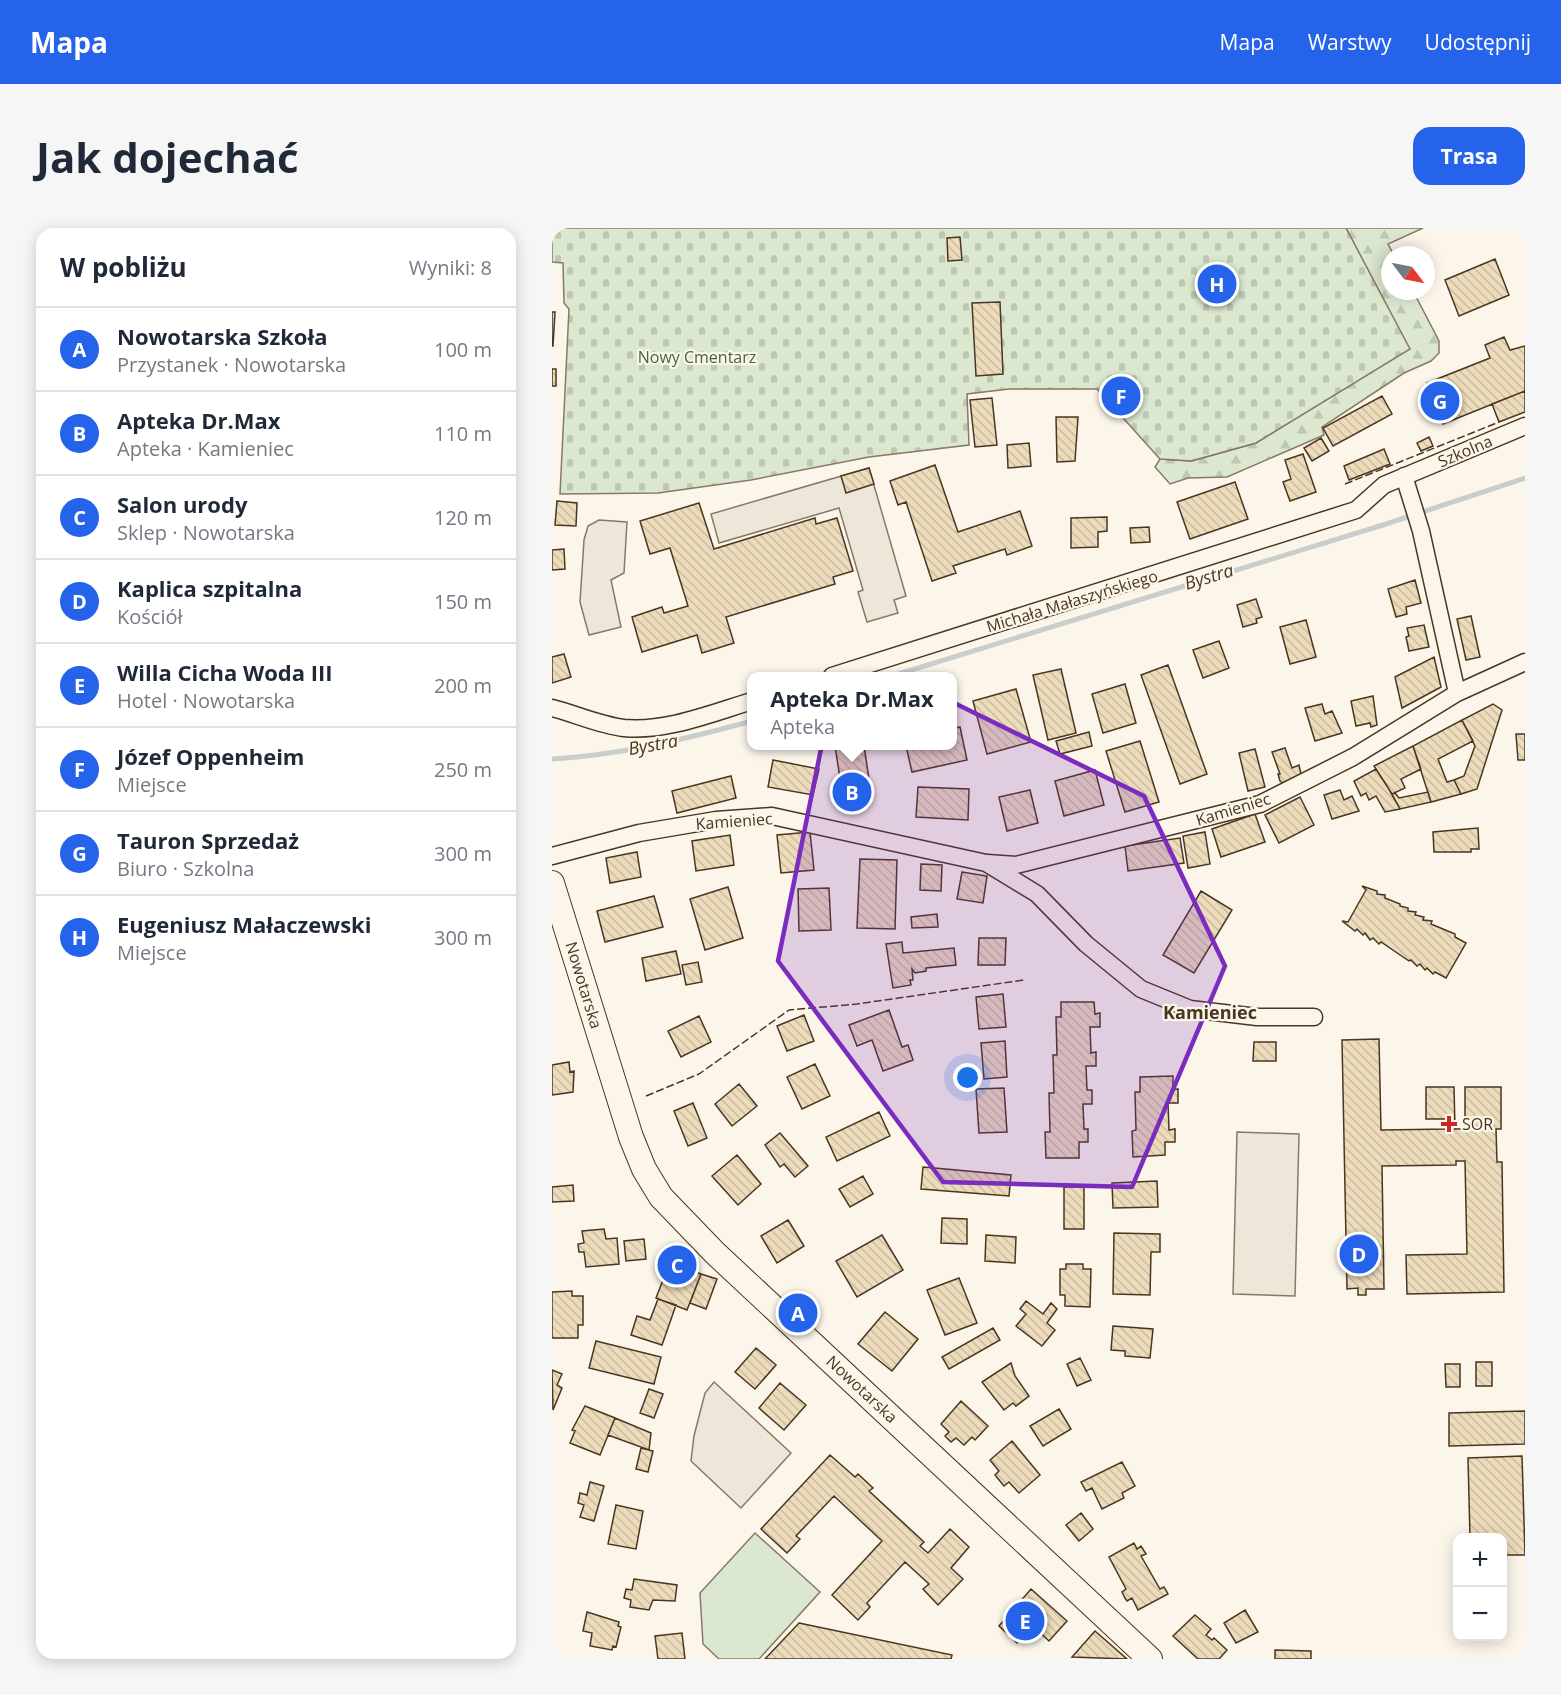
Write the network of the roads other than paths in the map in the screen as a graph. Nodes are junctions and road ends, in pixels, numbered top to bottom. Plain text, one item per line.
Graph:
1 (1525, 426) edge
2 (1404, 476) junction
3 (1525, 662) edge
4 (845, 672) edge
5 (1457, 693) junction
6 (747, 702) edge
7 (552, 708) edge
8 (552, 856) edge
9 (986, 863) junction
10 (552, 883) edge
11 (1314, 1017) dead end
12 (1150, 1659) edge

1 - 2 street, Szkolna
2 - 4 street, Michała Małaszyńskiego
2 - 5 street
3 - 5 street, Kamieniec
5 - 9 street, Kamieniec
6 - 7 street
8 - 9 street, Kamieniec
9 - 11 street, Kamieniec
10 - 12 main road, Nowotarska

